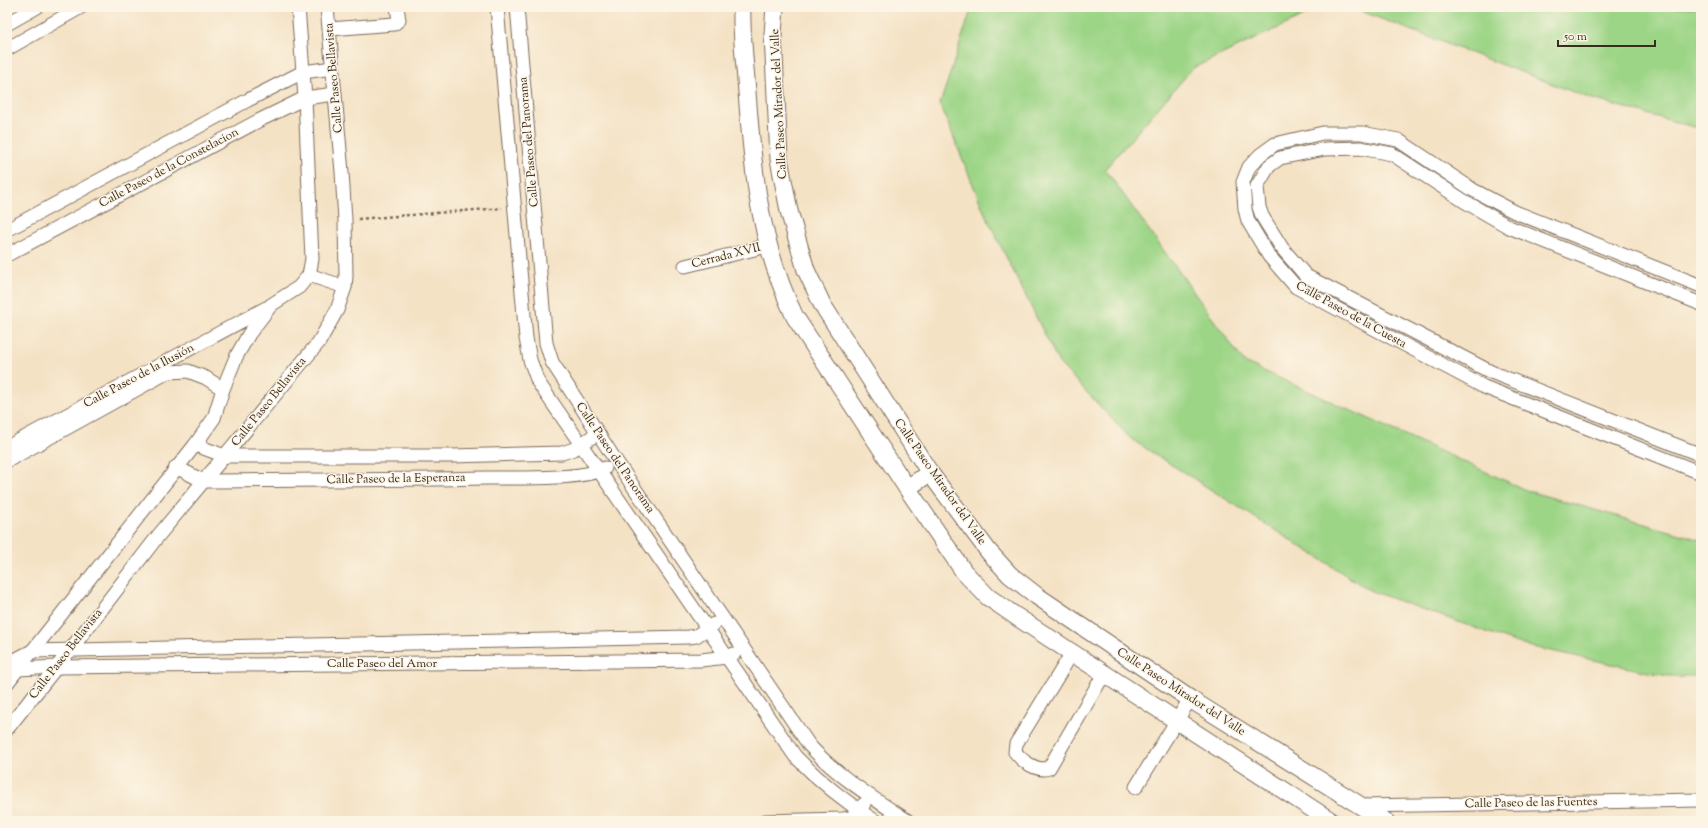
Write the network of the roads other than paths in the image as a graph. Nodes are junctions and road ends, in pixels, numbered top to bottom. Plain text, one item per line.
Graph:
1 (37, 7) edge
2 (81, 7) edge
3 (298, 7) edge
4 (328, 7) edge
5 (397, 7) edge
6 (497, 7) edge
7 (517, 7) edge
8 (742, 7) edge
9 (774, 7) edge
10 (7, 24) edge
11 (330, 29) junction
12 (7, 48) edge
13 (333, 68) junction
14 (302, 72) junction
15 (335, 94) junction
16 (305, 98) junction
17 (1473, 190) junction
18 (1464, 201) junction
19 (1262, 216) junction
20 (1248, 221) junction
21 (7, 230) edge
22 (767, 246) junction
23 (7, 255) edge
24 (685, 266) dead end
25 (309, 275) junction
26 (1701, 286) edge
27 (345, 287) junction
28 (1701, 304) edge
29 (271, 305) junction
30 (1491, 372) junction
31 (1484, 387) junction
32 (223, 389) junction
33 (598, 433) junction
34 (583, 444) junction
35 (195, 445) junction
36 (7, 447) edge
37 (1701, 455) edge
38 (225, 456) junction
39 (7, 461) edge
40 (616, 461) junction
41 (176, 467) junction
42 (599, 471) junction
43 (930, 473) junction
44 (1701, 473) edge
45 (202, 481) junction
46 (907, 488) junction
47 (724, 617) junction
48 (708, 628) junction
49 (744, 648) junction
50 (71, 649) junction
51 (32, 651) junction
52 (1072, 653) junction
53 (727, 657) junction
54 (13, 666) edge
55 (56, 667) junction
56 (1104, 674) junction
57 (7, 683) edge
58 (1190, 699) junction
59 (1176, 721) junction
60 (7, 729) edge
61 (1136, 787) dead end
62 (869, 796) junction
63 (1701, 800) edge
64 (1361, 806) junction
65 (859, 810) junction
66 (764, 821) edge
67 (875, 821) edge
68 (908, 821) edge
69 (1331, 821) edge
70 (1385, 821) edge

1 - 10 street
2 - 12 street
3 - 14 street
4 - 11 street, Calle Paseo Bellavista
5 - 11 street
6 - 34 street, Calle Paseo del Panorama
7 - 33 street, Calle Paseo del Panorama
8 - 22 street
9 - 43 street, Calle Paseo Mirador del Valle
11 - 13 street, Calle Paseo Bellavista
13 - 14 street, Calle Paseo de la Constelacion
13 - 15 street, Calle Paseo Bellavista
14 - 16 street
14 - 21 street, Calle Paseo de la Constelacion
15 - 16 street, Calle Paseo de la Constelacion
15 - 27 street, Calle Paseo Bellavista
16 - 23 street, Calle Paseo de la Constelacion
16 - 25 street
17 - 18 street
17 - 20 street, Calle Paseo de la Cuesta
17 - 26 street, Calle Paseo de la Cuesta
18 - 19 street, Calle Paseo de la Cuesta
18 - 28 street, Calle Paseo de la Cuesta
19 - 20 street
19 - 30 street, Calle Paseo de la Cuesta
20 - 31 street, Calle Paseo de la Cuesta
22 - 24 street, Cerrada XVII
22 - 46 street
25 - 27 street
25 - 29 street
27 - 38 street, Calle Paseo Bellavista
29 - 32 street
29 - 36 street, Calle Paseo de la Ilusión
30 - 31 street
30 - 37 street, Calle Paseo de la Cuesta
31 - 44 street, Calle Paseo de la Cuesta
32 - 35 street
32 - 39 street, Calle Paseo de la Ilusión
33 - 34 street, Calle Paseo de la Esperanza
33 - 40 street, Calle Paseo del Panorama
34 - 38 street, Calle Paseo de la Esperanza
34 - 42 street, Calle Paseo del Panorama
35 - 38 street, Calle Paseo de la Esperanza
35 - 41 street
38 - 45 street, Calle Paseo Bellavista
40 - 42 street, Calle Paseo de la Esperanza
40 - 47 street, Calle Paseo del Panorama
41 - 45 street, Calle Paseo de la Esperanza
41 - 51 street
42 - 45 street, Calle Paseo de la Esperanza
42 - 48 street, Calle Paseo del Panorama
43 - 46 street
43 - 58 street, Calle Paseo Mirador del Valle
45 - 50 street, Calle Paseo Bellavista
46 - 52 street
47 - 48 street, Calle Paseo del Amor
47 - 49 street, Calle Paseo del Panorama
48 - 50 street, Calle Paseo del Amor
48 - 53 street, Calle Paseo del Panorama
49 - 53 street, Calle Paseo del Amor
49 - 62 street, Calle Paseo del Panorama
50 - 51 street, Calle Paseo del Amor
50 - 55 street, Calle Paseo Bellavista
51 - 54 street
52 - 56 street
52 - 56 street
53 - 55 street, Calle Paseo del Amor
53 - 65 street, Calle Paseo del Panorama
54 - 55 street, Calle Paseo del Amor
54 - 57 street
55 - 60 street, Calle Paseo Bellavista
56 - 59 street
58 - 59 street
58 - 64 street, Calle Paseo Mirador del Valle
59 - 61 street
59 - 69 street
62 - 65 street
62 - 68 street, Calle Paseo del Panorama
63 - 64 street, Calle Paseo de las Fuentes
64 - 70 street, Calle Paseo Mirador del Valle
65 - 66 street
65 - 67 street, Calle Paseo del Panorama

